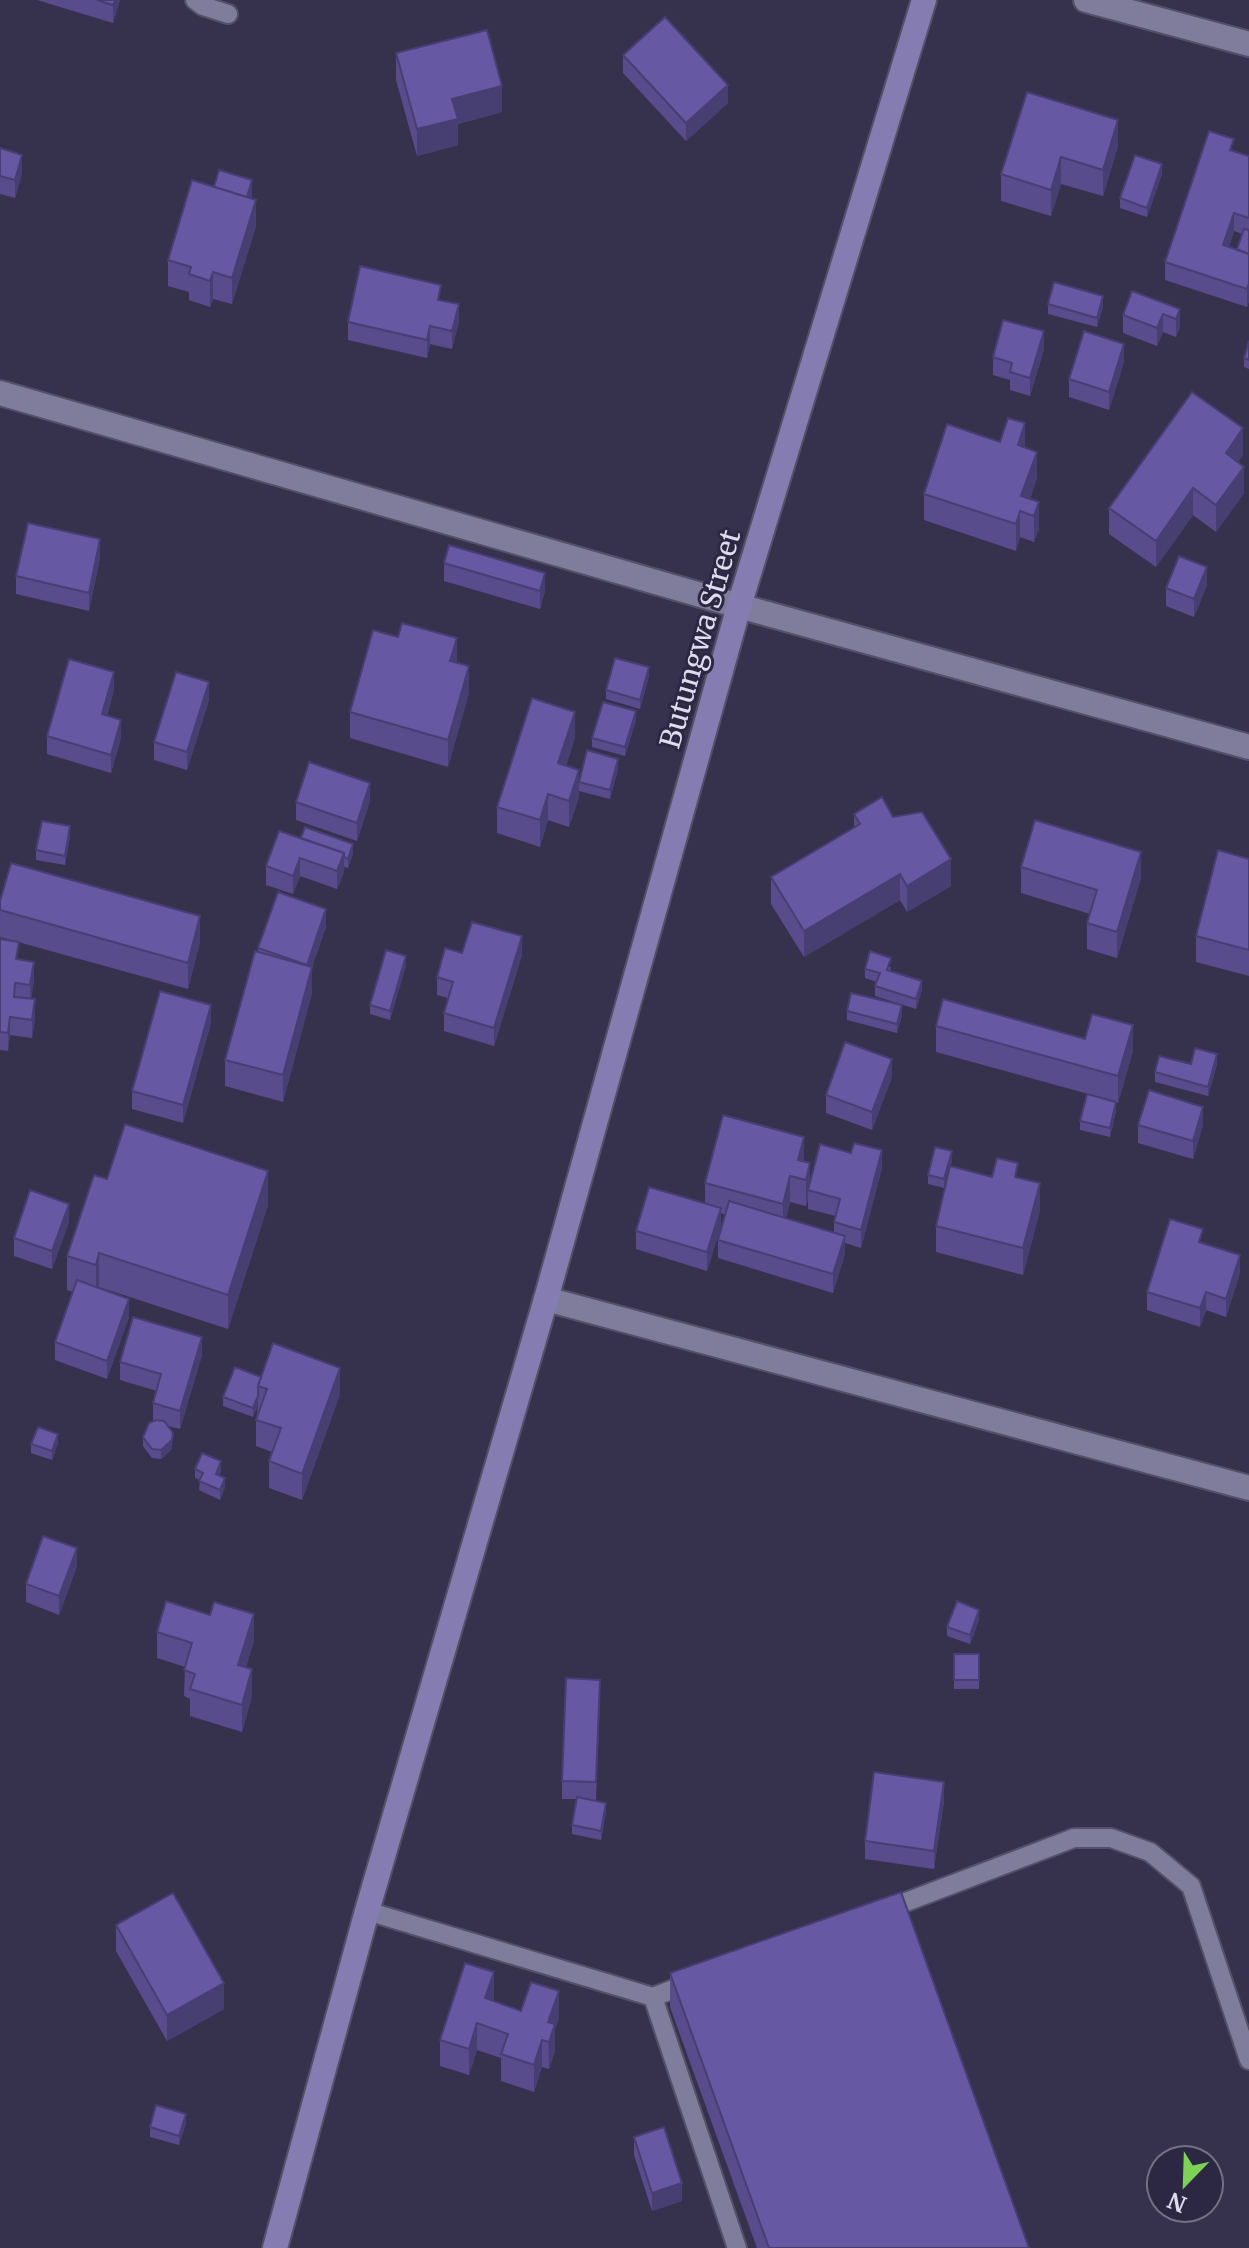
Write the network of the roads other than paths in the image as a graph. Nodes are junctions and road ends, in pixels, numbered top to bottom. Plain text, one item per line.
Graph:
1 (195, 0) edge
2 (924, 0) edge
3 (1086, 0) edge
4 (228, 14) dead end
5 (1249, 44) edge
6 (0, 393) edge
7 (739, 606) junction
8 (1249, 747) edge
9 (546, 1299) junction
10 (1249, 1488) edge
11 (367, 1911) junction
12 (871, 1915) edge
13 (711, 1975) edge
14 (653, 1997) junction
15 (1249, 2060) edge
16 (275, 2248) edge
17 (737, 2248) edge

1 - 4 lane
2 - 7 main road, Butungwa Street
3 - 5 street
6 - 7 street
7 - 8 street
7 - 9 main road, Butungwa Street
9 - 10 street
9 - 11 main road, Butungwa Street
11 - 14 lane
11 - 16 main road, Butungwa Street
12 - 15 lane
13 - 14 lane
14 - 17 lane

